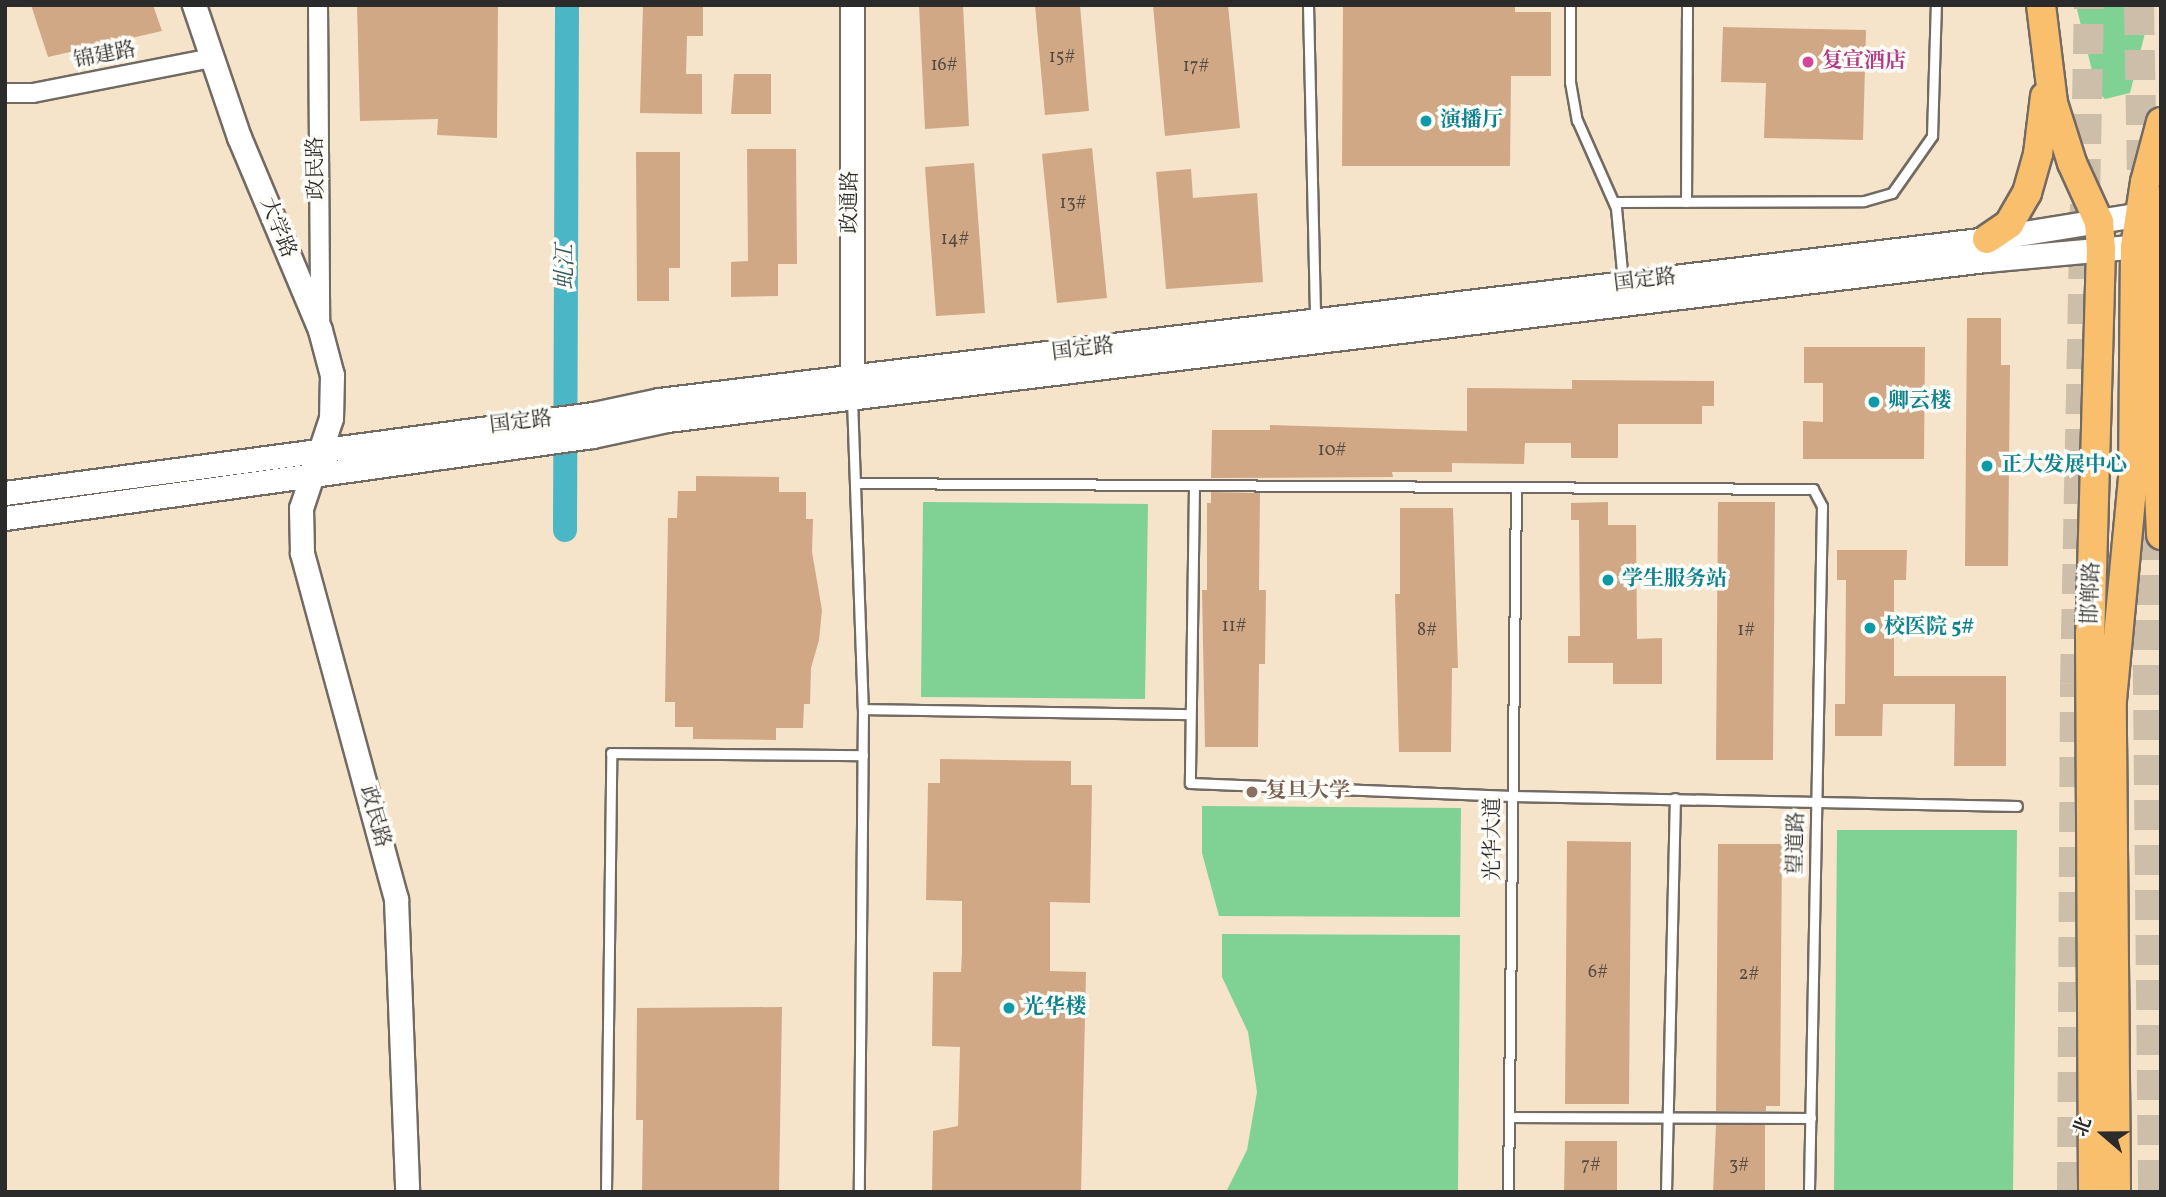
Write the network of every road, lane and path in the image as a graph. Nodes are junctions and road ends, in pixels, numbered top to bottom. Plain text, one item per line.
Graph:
1 (194, 5) edge
2 (318, 5) edge
3 (852, 5) edge
4 (1308, 5) edge
5 (1570, 5) edge
6 (1687, 5) edge
7 (1936, 5) edge
8 (2041, 5) edge
9 (2045, 51) junction
10 (212, 58) junction
11 (5, 93) edge
12 (2161, 122) edge
13 (1614, 202) junction
14 (1686, 202) junction
15 (2155, 209) edge
16 (2100, 235) junction
17 (1987, 239) junction
18 (2152, 245) edge
19 (1623, 284) junction
20 (1315, 321) junction
21 (320, 330) junction
22 (851, 389) junction
23 (526, 433) junction
24 (321, 453) junction
25 (311, 475) junction
26 (856, 483) junction
27 (1194, 486) junction
28 (1516, 486) junction
29 (5, 493) edge
30 (5, 518) edge
31 (2161, 535) edge
32 (863, 709) junction
33 (1190, 714) junction
34 (863, 755) junction
35 (1512, 796) junction
36 (1675, 798) junction
37 (1815, 802) junction
38 (2017, 806) dead end
39 (1509, 1117) junction
40 (1811, 1118) junction
41 (1666, 1119) junction
42 (407, 1192) edge
43 (606, 1192) edge
44 (859, 1192) edge
45 (1508, 1192) edge
46 (1666, 1192) edge
47 (1809, 1192) edge
48 (2093, 1192) edge
49 (2116, 1192) edge

1 - 10 street, 大学路
2 - 21 street, 政民路
3 - 22 street, 政通路
4 - 20 lane
5 - 13 lane
6 - 14 lane
7 - 14 lane
8 - 9 main road, 邯郸路
9 - 16 main road, 邯郸路
9 - 17 main road
10 - 11 street, 锦建路
10 - 21 street, 大学路
12 - 15 main road, 邯郸路
13 - 14 lane
13 - 19 lane
15 - 16 street, 国定路
15 - 18 main road, 邯郸路
16 - 17 street, 国定路
16 - 18 street, 国定路
16 - 22 street, 国定路
16 - 48 main road, 邯郸路
17 - 19 street, 国定路
18 - 31 main road, 邯郸路
18 - 49 main road, 邯郸路
19 - 20 street, 国定路
20 - 22 street, 国定路
21 - 24 street, 大学路
22 - 23 street, 国定路
22 - 26 lane
23 - 24 street, 国定路
23 - 25 street, 国定路
24 - 25 street, 政民路
24 - 29 street, 国定路
25 - 30 street, 国定路
25 - 42 street, 政民路
26 - 27 lane
26 - 32 lane
27 - 28 lane
27 - 33 lane
28 - 35 lane, 光华大道
28 - 37 lane, 望道路
32 - 33 lane
32 - 34 lane
33 - 35 lane
34 - 43 lane
34 - 44 lane
35 - 36 lane
35 - 39 lane, 光华大道
36 - 37 lane
36 - 41 lane
37 - 38 lane
37 - 40 lane, 望道路
39 - 41 lane
39 - 45 lane, 光华大道
40 - 41 lane
40 - 47 lane, 望道路
41 - 46 lane

